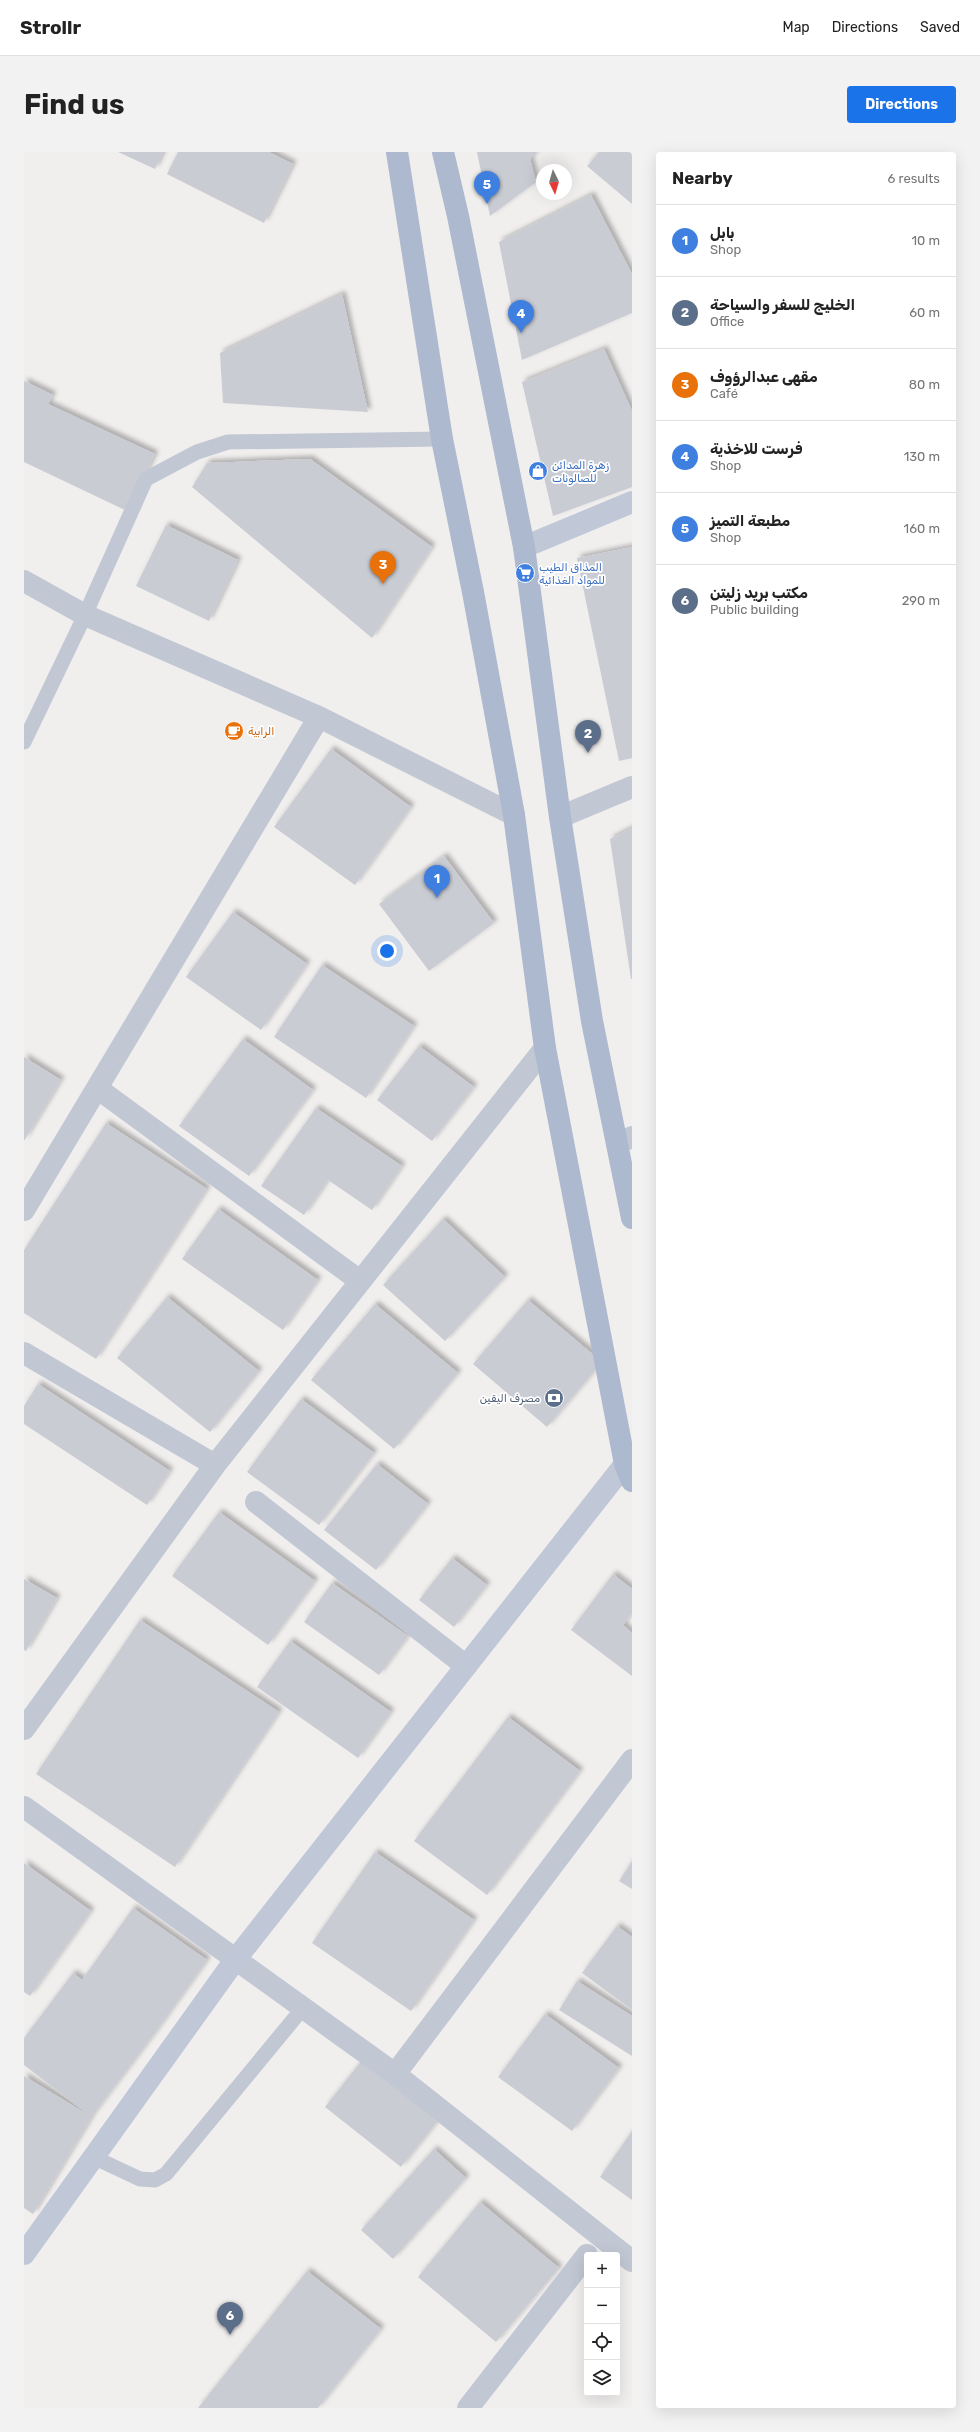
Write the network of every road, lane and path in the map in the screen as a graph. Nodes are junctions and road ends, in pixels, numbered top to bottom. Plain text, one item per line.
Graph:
1 (397, 152) edge
2 (443, 152) edge
3 (442, 439) junction
4 (632, 502) edge
5 (524, 547) junction
6 (24, 581) edge
7 (85, 615) junction
8 (319, 717) junction
9 (24, 742) edge
10 (632, 787) edge
11 (514, 815) junction
12 (560, 817) junction
13 (545, 1048) junction
14 (97, 1088) junction
15 (625, 1140) edge
16 (24, 1210) edge
17 (632, 1218) edge
18 (360, 1281) junction
19 (24, 1353) edge
20 (215, 1465) junction
21 (629, 1473) edge
22 (256, 1502) dead end
23 (466, 1666) junction
24 (24, 1729) edge
25 (632, 1760) edge
26 (24, 1807) edge
27 (235, 1960) junction
28 (303, 2008) junction
29 (395, 2074) junction
30 (93, 2157) junction
31 (601, 2237) junction
32 (589, 2252) edge
33 (24, 2254) edge
34 (584, 2259) edge
35 (632, 2261) edge
36 (468, 2408) edge

1 - 3 main road
2 - 5 main road
3 - 7 lane
3 - 11 main road
4 - 5 street
5 - 12 main road
6 - 7 street
7 - 8 street
7 - 9 lane
8 - 11 street
8 - 14 street
10 - 12 street
11 - 13 main road
12 - 15 main road
13 - 18 street
13 - 21 main road
14 - 16 street
14 - 18 street
15 - 17 main road
18 - 20 street
19 - 20 street
20 - 24 street
21 - 23 street
22 - 23 street
23 - 27 street
25 - 29 street
26 - 27 street
27 - 28 street
27 - 30 street
28 - 29 street
28 - 30 lane
29 - 31 street
30 - 33 street
31 - 32 street
31 - 35 street
34 - 36 street

